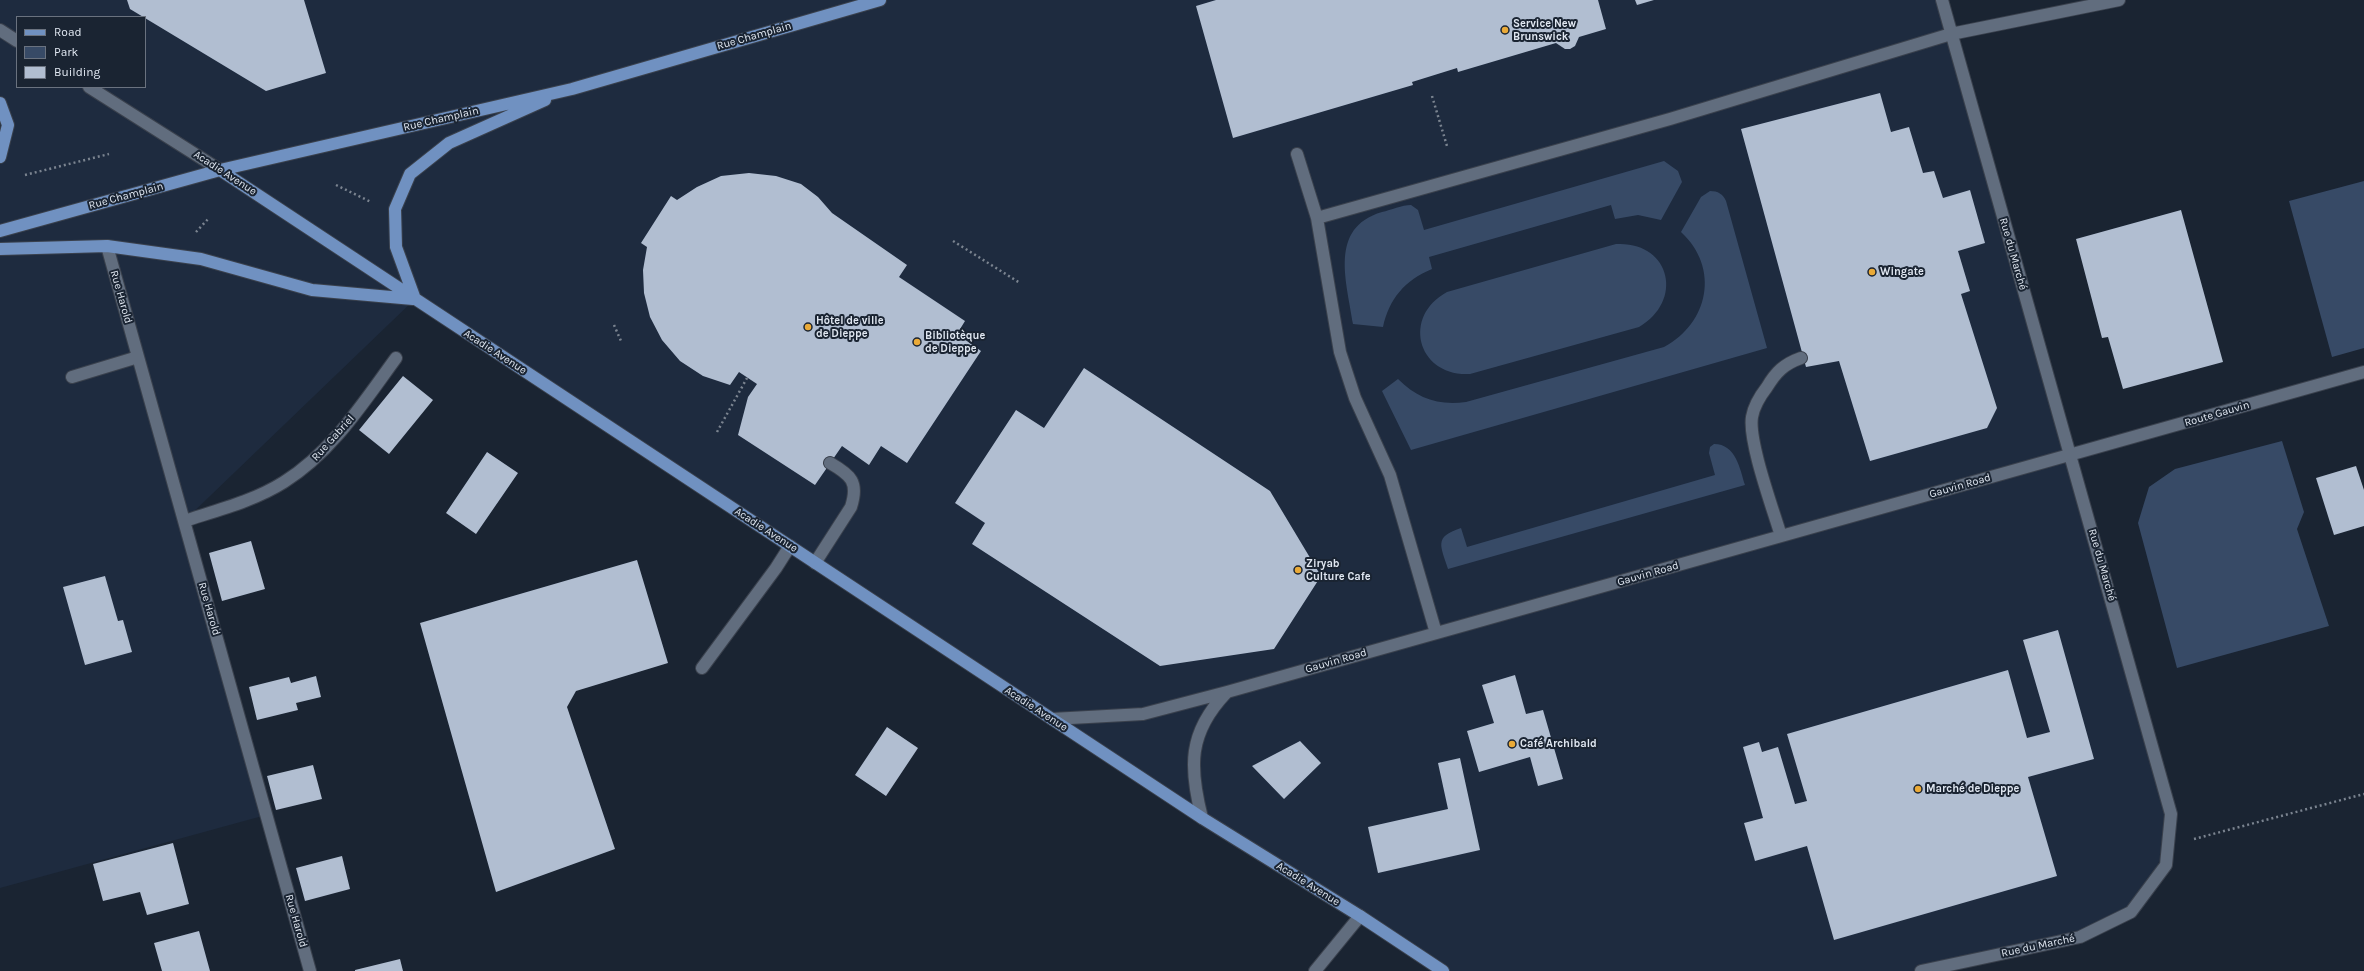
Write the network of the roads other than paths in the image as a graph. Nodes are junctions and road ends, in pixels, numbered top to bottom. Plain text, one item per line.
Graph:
1 (880, 0) edge
2 (1942, 0) edge
3 (2119, 0) edge
4 (0, 30) edge
5 (1951, 34) junction
6 (16, 40) edge
7 (92, 88) edge
8 (572, 89) junction
9 (0, 103) edge
10 (1297, 154) dead end
11 (0, 157) edge
12 (220, 170) junction
13 (1317, 218) junction
14 (0, 231) edge
15 (107, 246) junction
16 (0, 249) edge
17 (416, 299) junction
18 (138, 356) junction
19 (396, 358) dead end
20 (1801, 358) dead end
21 (2364, 372) edge
22 (72, 377) dead end
23 (2069, 455) junction
24 (830, 463) dead end
25 (184, 521) junction
26 (1781, 536) junction
27 (790, 546) junction
28 (816, 563) junction
29 (1436, 633) junction
30 (702, 668) dead end
31 (1227, 692) junction
32 (1052, 719) junction
33 (1202, 818) junction
34 (1360, 916) junction
35 (310, 971) edge
36 (1315, 971) edge
37 (1443, 971) edge
38 (1921, 971) edge

1 - 8 main road, Rue Champlain
2 - 5 street, Rue du Marché
3 - 5 street
4 - 6 street
5 - 13 street
5 - 23 street, Rue du Marché
7 - 12 street, Acadie Avenue
8 - 12 main road, Rue Champlain
8 - 17 main road
9 - 11 main road
10 - 13 street
12 - 14 main road, Rue Champlain
12 - 17 main road, Acadie Avenue
13 - 29 street
15 - 16 main road
15 - 17 main road
15 - 18 street, Rue Harold
17 - 27 main road, Acadie Avenue
18 - 22 street
18 - 25 street, Rue Harold
19 - 25 street, Rue Gabriel
20 - 26 street
21 - 23 street, Route Gauvin
23 - 26 street, Gauvin Road
23 - 38 street, Rue du Marché
24 - 28 street
25 - 35 street, Rue Harold
26 - 29 street, Gauvin Road
27 - 28 main road, Acadie Avenue
27 - 30 street
28 - 32 main road, Acadie Avenue
29 - 31 street, Gauvin Road
31 - 32 street, Gauvin Road
31 - 33 street
32 - 33 main road, Acadie Avenue
33 - 34 main road, Acadie Avenue
34 - 36 street
34 - 37 main road, Acadie Avenue

